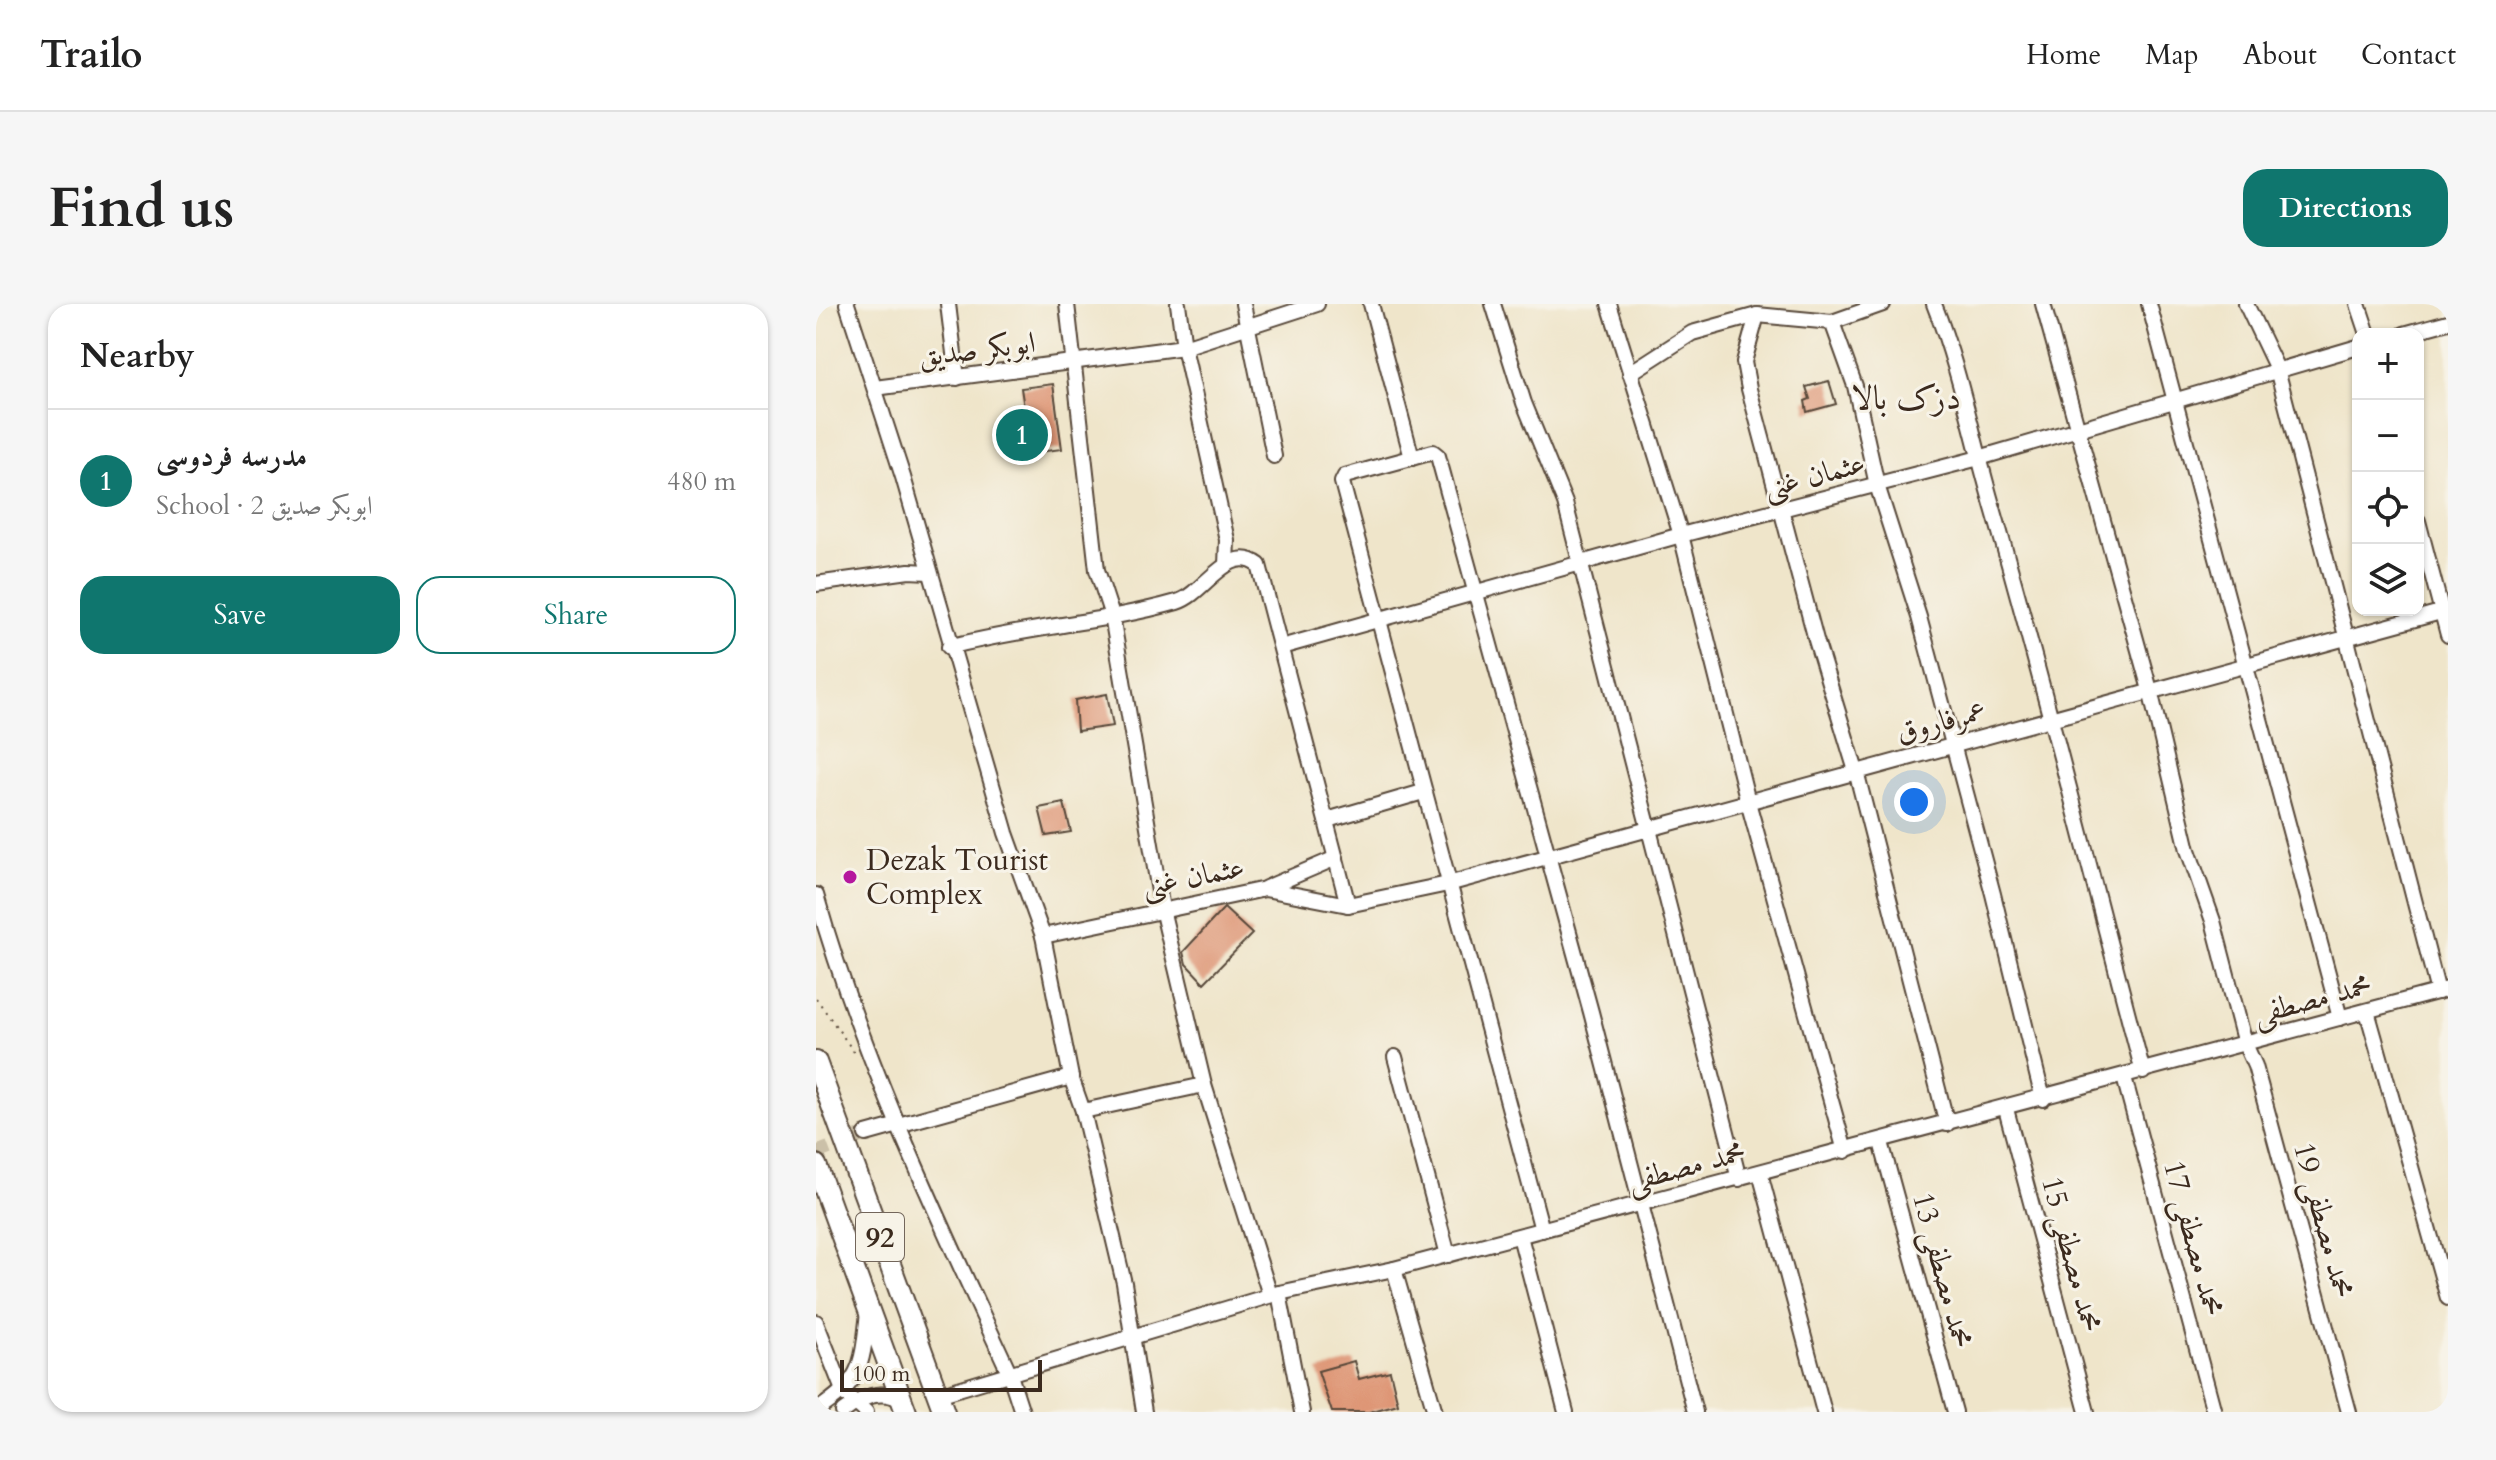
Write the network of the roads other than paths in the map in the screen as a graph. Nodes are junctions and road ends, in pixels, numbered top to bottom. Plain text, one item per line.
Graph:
1 (847, 304) edge
2 (948, 304) edge
3 (1067, 304) edge
4 (1178, 304) edge
5 (1243, 304) edge
6 (1317, 304) edge
7 (1371, 304) edge
8 (1493, 304) edge
9 (1609, 304) edge
10 (1934, 304) edge
11 (2043, 304) edge
12 (2246, 304) edge
13 (2358, 304) edge
14 (1877, 305) edge
15 (1755, 309) edge
16 (2151, 310) edge
17 (1832, 322) junction
18 (2448, 322) edge
19 (1248, 326) junction
20 (2366, 328) edge
21 (2424, 329) edge
22 (1184, 347) junction
23 (2352, 349) edge
24 (1074, 363) junction
25 (2277, 369) junction
26 (1630, 373) junction
27 (957, 378) junction
28 (875, 388) junction
29 (2175, 400) junction
30 (2078, 428) junction
31 (1274, 456) dead end
32 (1412, 458) junction
33 (1979, 458) junction
34 (1877, 485) junction
35 (1782, 511) junction
36 (1681, 535) junction
37 (2424, 541) edge
38 (1579, 564) junction
39 (1226, 565) junction
40 (929, 572) junction
41 (816, 584) edge
42 (1475, 594) junction
43 (2445, 611) edge
44 (1112, 616) junction
45 (1376, 619) junction
46 (2448, 635) edge
47 (2348, 639) junction
48 (949, 647) junction
49 (1281, 647) junction
50 (2247, 666) junction
51 (2150, 690) junction
52 (2053, 718) junction
53 (1951, 744) junction
54 (1856, 771) junction
55 (1423, 792) junction
56 (1748, 802) junction
57 (1327, 820) junction
58 (1648, 831) junction
59 (1336, 858) junction
60 (1548, 858) junction
61 (1448, 884) junction
62 (1265, 889) junction
63 (816, 895) edge
64 (1348, 905) junction
65 (1162, 909) junction
66 (1043, 936) junction
67 (2443, 990) edge
68 (2367, 1011) junction
69 (2340, 1018) junction
70 (2245, 1044) junction
71 (1395, 1057) dead end
72 (816, 1062) edge
73 (2143, 1072) junction
74 (1071, 1077) junction
75 (2124, 1077) junction
76 (1204, 1085) junction
77 (2043, 1099) junction
78 (2006, 1109) junction
79 (1083, 1111) junction
80 (1947, 1124) junction
81 (895, 1125) junction
82 (866, 1134) tunnel mouth
83 (1881, 1142) junction
84 (1845, 1151) junction
85 (816, 1165) edge
86 (1760, 1173) junction
87 (1739, 1179) junction
88 (1639, 1205) junction
89 (1542, 1230) junction
90 (1520, 1236) junction
91 (1448, 1255) junction
92 (1394, 1269) junction
93 (1274, 1294) junction
94 (2448, 1298) edge
95 (868, 1308) junction
96 (816, 1322) edge
97 (1133, 1336) junction
98 (1009, 1372) junction
99 (844, 1393) junction
100 (941, 1403) edge
101 (904, 1406) edge
102 (855, 1409) edge
103 (816, 1411) edge
104 (1022, 1412) edge
105 (1144, 1412) edge
106 (1302, 1412) edge
107 (1435, 1412) edge
108 (1566, 1412) edge
109 (1695, 1412) edge
110 (1824, 1412) edge
111 (1955, 1412) edge
112 (2087, 1412) edge
113 (2214, 1412) edge
114 (2349, 1412) edge

1 - 28 street
2 - 27 street
3 - 24 street
4 - 22 street
5 - 19 street
6 - 19 street, ابوبکر صدیق
7 - 32 street
8 - 38 street
9 - 26 street
10 - 33 street
11 - 30 street, محمد مصطفی 19
12 - 25 street
13 - 20 street
14 - 17 street
15 - 17 street
15 - 26 street
15 - 35 street
16 - 29 street
17 - 34 street
18 - 21 street
19 - 22 street, ابوبکر صدیق
19 - 31 street
22 - 24 street, ابوبکر صدیق
22 - 39 street
23 - 25 street, عثمان غنی
24 - 27 street, ابوبکر صدیق
24 - 44 street
25 - 29 street, عثمان غنی
25 - 47 street
26 - 36 street
27 - 28 street, ابوبکر صدیق
28 - 40 street
29 - 30 street, عثمان غنی
29 - 50 street
30 - 33 street, عثمان غنی
30 - 51 street, محمد مصطفی 19
32 - 42 street
32 - 45 street
33 - 34 street, عثمان غنی
33 - 52 street
34 - 35 street, عثمان غنی
34 - 53 street
35 - 36 street, عثمان غنی
35 - 54 street
36 - 38 street, عثمان غنی
36 - 56 street
37 - 43 street
38 - 42 street, عثمان غنی
38 - 58 street
39 - 44 street
39 - 49 street
40 - 41 street
40 - 48 street
42 - 45 street, عثمان غنی
42 - 60 street
43 - 46 street
43 - 47 street, عمرفاروق
44 - 48 street
44 - 65 street
45 - 49 street, عثمان غنی
45 - 55 street
47 - 50 street, عمرفاروق
47 - 67 street
48 - 66 street
49 - 57 street
50 - 51 street, عمرفاروق
50 - 69 street
51 - 52 street, عمرفاروق
51 - 70 street, محمد مصطفی 19
52 - 53 street, عمرفاروق
52 - 73 street
53 - 54 street, عمرفاروق
53 - 77 street
54 - 56 street, عمرفاروق
54 - 80 street
55 - 57 street
55 - 61 street
56 - 58 street, عمرفاروق
56 - 84 street
57 - 59 street
58 - 60 street, عمرفاروق
58 - 87 street
59 - 62 street
59 - 64 street
60 - 61 street, عمرفاروق
60 - 88 street
61 - 64 street, عثمان غنی
61 - 89 street
62 - 64 street, عثمان غنی
62 - 65 street, عثمان غنی
63 - 81 street
65 - 66 street, عثمان غنی
65 - 76 street
66 - 74 street
67 - 68 street, محمد مصطفی
68 - 69 street, محمد مصطفی
68 - 94 street
69 - 70 street, محمد مصطفی
70 - 73 street, محمد مصطفی
70 - 114 street, محمد مصطفی 19
71 - 91 street
72 - 100 highway, 92
73 - 75 street, محمد مصطفی
74 - 79 street
74 - 81 street
75 - 77 street, محمد مصطفی
75 - 113 street, محمد مصطفی 17
76 - 79 street
76 - 93 street
77 - 78 street, محمد مصطفی
78 - 80 street, محمد مصطفی
78 - 112 street, محمد مصطفی 15
79 - 97 street
80 - 83 street, محمد مصطفی
81 - 82 street
81 - 98 street
83 - 84 street, محمد مصطفی
83 - 111 street, محمد مصطفی 13
84 - 86 street, محمد مصطفی
85 - 95 highway, 92
86 - 87 street, محمد مصطفی
86 - 110 street
87 - 88 street, محمد مصطفی
88 - 89 street, محمد مصطفی
88 - 109 street
89 - 90 street, محمد مصطفی
90 - 91 street, محمد مصطفی
90 - 108 street
91 - 92 street, محمد مصطفی
92 - 93 street, محمد مصطفی
92 - 107 street
93 - 97 street, محمد مصطفی
93 - 106 street
95 - 99 street
95 - 101 highway, 92
96 - 99 street
97 - 98 street, محمد مصطفی
97 - 105 street
98 - 100 street, محمد مصطفی
98 - 104 street
99 - 102 street
99 - 103 street
101 - 102 street

